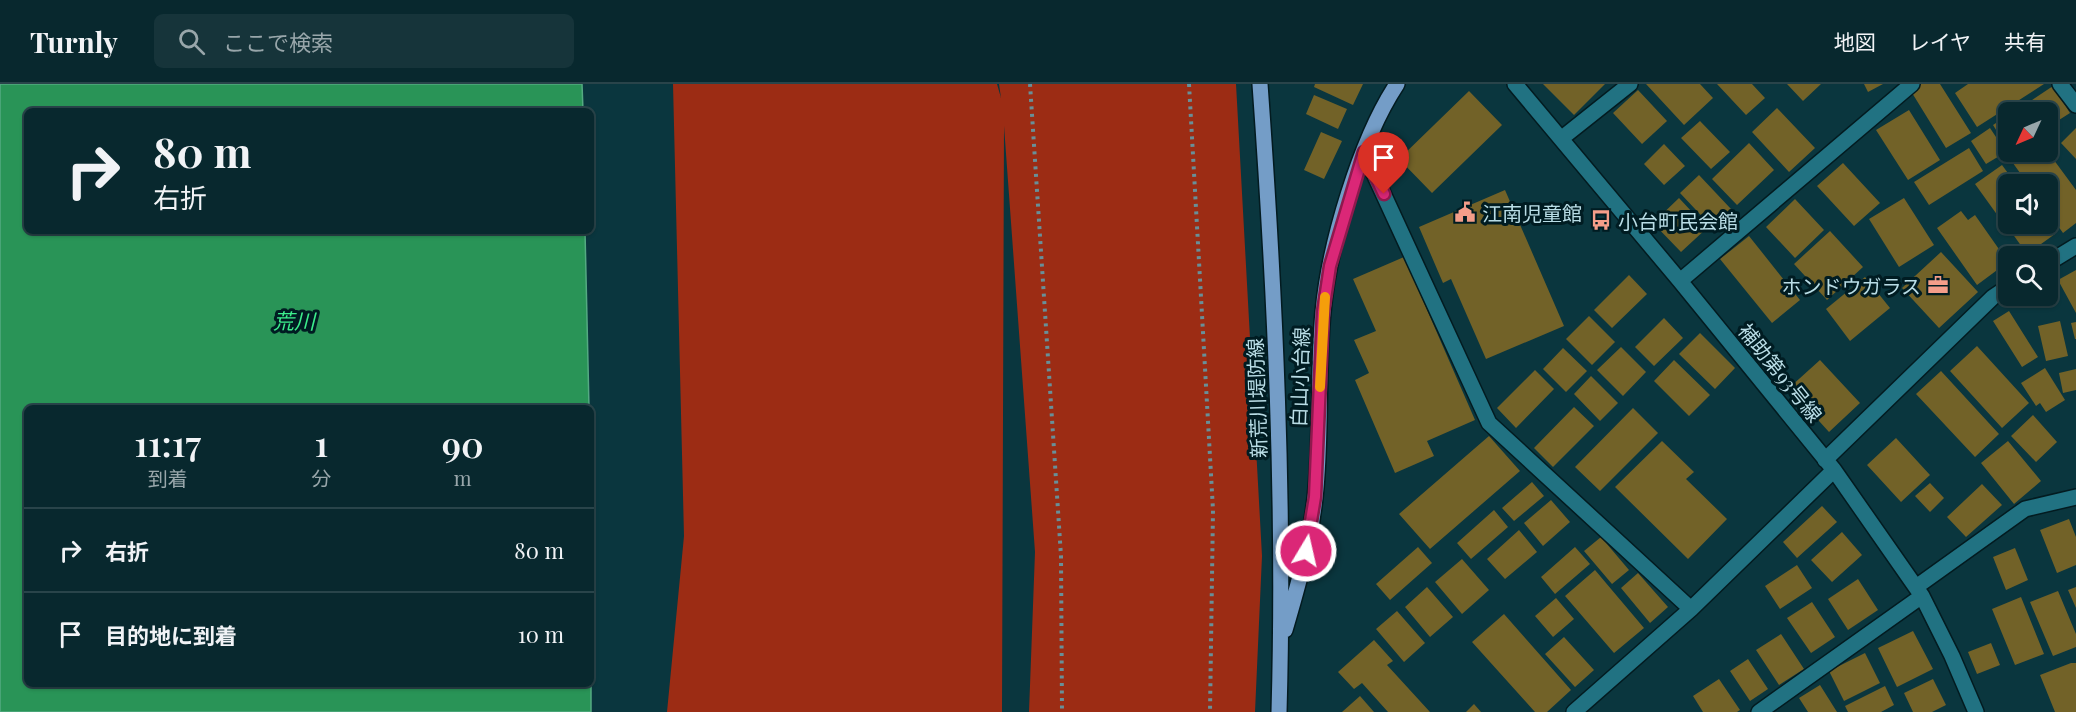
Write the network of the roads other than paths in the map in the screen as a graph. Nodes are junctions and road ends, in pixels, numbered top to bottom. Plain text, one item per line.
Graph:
1 (1260, 84) edge
2 (1397, 84) edge
3 (1515, 84) edge
4 (1630, 84) edge
5 (1912, 84) edge
6 (2060, 84) edge
7 (2076, 105) edge
8 (1562, 138) junction
9 (1364, 152) junction
10 (2076, 246) edge
11 (2058, 257) edge
12 (1680, 280) junction
13 (1998, 294) edge
14 (1830, 465) junction
15 (2076, 498) edge
16 (1919, 592) junction
17 (1691, 609) junction
18 (1281, 644) junction
19 (1279, 712) edge
20 (1574, 712) edge
21 (1759, 712) edge
22 (1976, 712) edge

1 - 18 main road, 新荒川堤防線
2 - 9 main road, 白山小台線
3 - 8 street, 補助第93号線
4 - 8 street
5 - 12 street
6 - 7 street
8 - 12 street, 補助第93号線
9 - 17 street
9 - 18 main road, 白山小台線
10 - 11 street
12 - 14 street, 補助第93号線
13 - 14 street
14 - 16 street, 補助第93号線
14 - 17 street
15 - 16 street
16 - 21 street
16 - 22 street, 補助第93号線
17 - 20 street
18 - 19 main road, 新荒川堤防線

